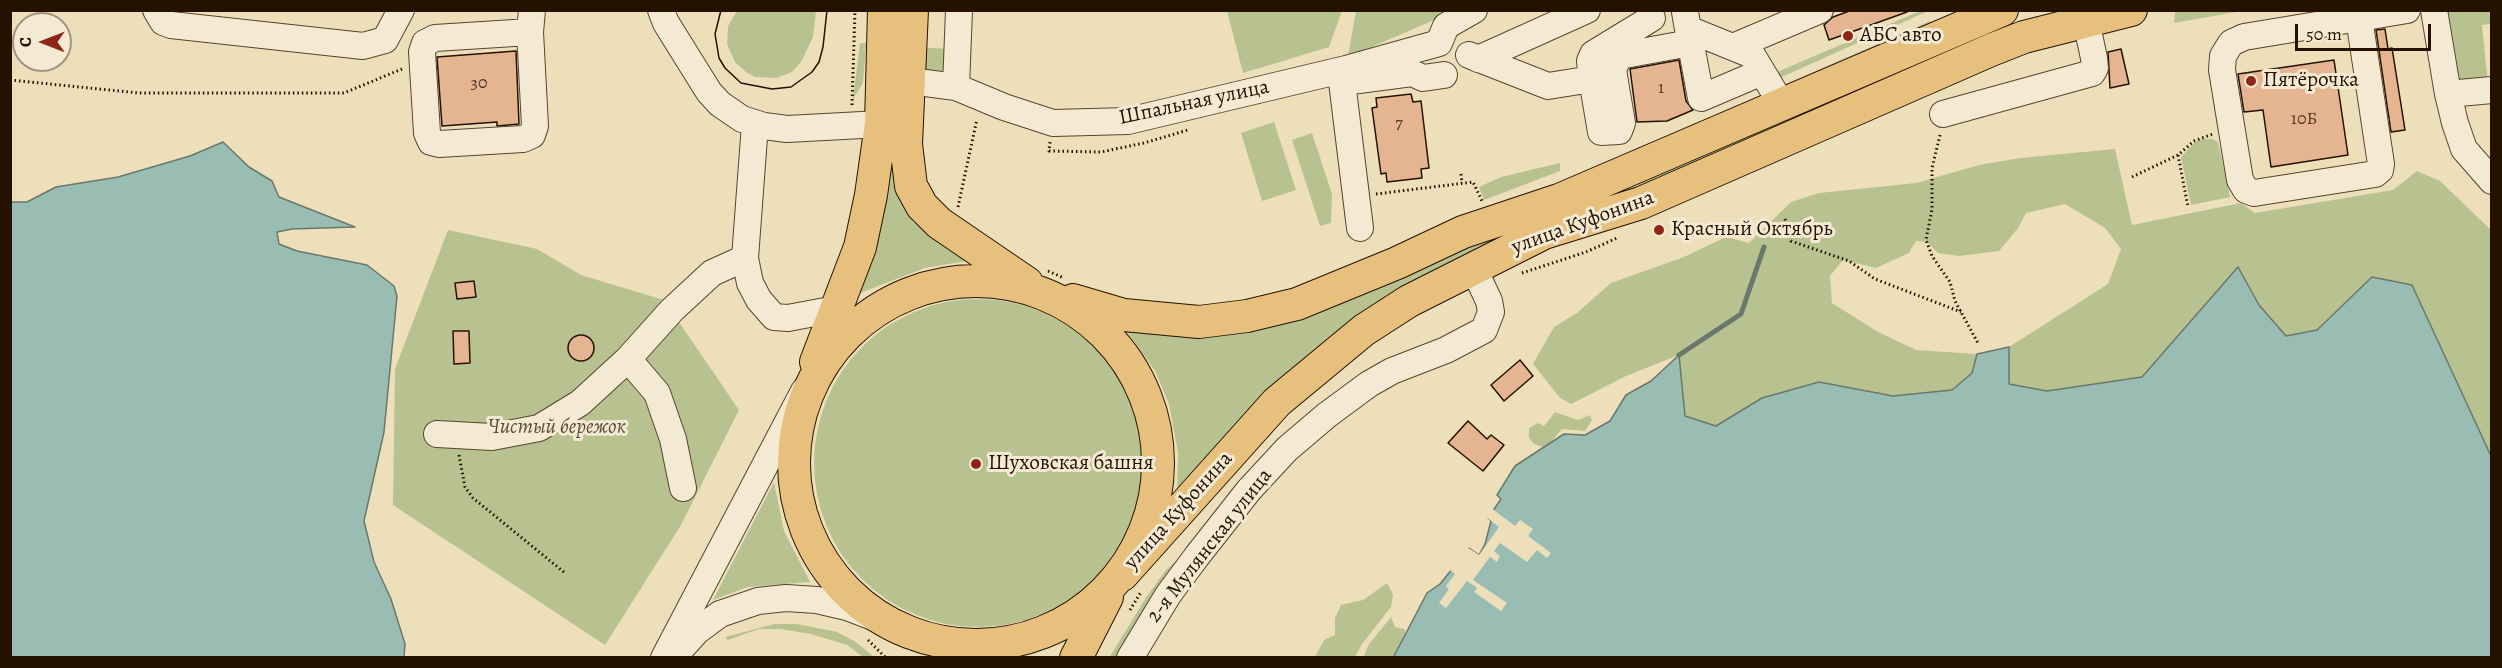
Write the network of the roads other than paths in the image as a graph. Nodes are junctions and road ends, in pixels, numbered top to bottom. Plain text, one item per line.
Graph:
1 (156, 10) edge
2 (401, 10) edge
3 (884, 10) edge
4 (912, 10) edge
5 (959, 10) edge
6 (1474, 10) edge
7 (1587, 10) edge
8 (1820, 10) edge
9 (2132, 10) edge
10 (2407, 10) edge
11 (2434, 10) edge
12 (1991, 13) edge
13 (1651, 14) edge
14 (666, 15) edge
15 (2359, 18) junction
16 (531, 21) edge
17 (2086, 21) junction
18 (1690, 24) edge
19 (2021, 24) edge
20 (1733, 47) junction
21 (1991, 50) junction
22 (1762, 72) junction
23 (1342, 74) junction
24 (1444, 75) dead end
25 (1592, 79) junction
26 (910, 81) junction
27 (2492, 90) edge
28 (967, 92) junction
29 (2448, 94) junction
30 (1782, 105) junction
31 (1943, 114) road end
32 (755, 124) junction
33 (881, 124) junction
34 (2492, 181) edge
35 (1360, 228) dead end
36 (745, 258) junction
37 (1473, 267) junction
38 (1047, 282) junction
39 (836, 309) junction
40 (628, 358) junction
41 (806, 386) junction
42 (443, 434) road end
43 (683, 488) dead end
44 (1118, 579) junction
45 (874, 629) junction
46 (664, 657) edge
47 (673, 657) edge
48 (917, 657) edge
49 (1076, 657) edge
50 (1130, 657) edge

1 - 2 street
3 - 33 main road
4 - 26 main road
5 - 28 street
6 - 23 street
7 - 25 street
8 - 20 street
9 - 17 main road, улица Куфонина
10 - 15 street
11 - 29 street
12 - 21 main road
12 - 30 main road, улица Куфонина
13 - 18 street
13 - 25 street
14 - 32 street
15 - 15 street
16 - 16 street
17 - 19 main road, улица Куфонина
17 - 31 street
18 - 20 street
18 - 22 street
18 - 25 street
19 - 21 main road, улица Куфонина
20 - 22 street
21 - 37 main road, улица Куфонина
22 - 30 street
23 - 24 street
23 - 28 street, Шпальная улица
23 - 35 street
26 - 28 street, Шпальная улица
26 - 38 main road
27 - 29 street
29 - 34 street
30 - 38 main road, улица Куфонина
32 - 33 street
32 - 36 street
33 - 39 main road
36 - 39 street
36 - 40 street
37 - 44 main road, улица Куфонина
37 - 50 street, 2-я Мулянская улица
38 - 41 main road
38 - 44 main road
39 - 41 main road
40 - 42 street
40 - 43 street
41 - 45 main road
41 - 46 street
44 - 45 main road
44 - 49 main road
45 - 47 street
45 - 48 main road

